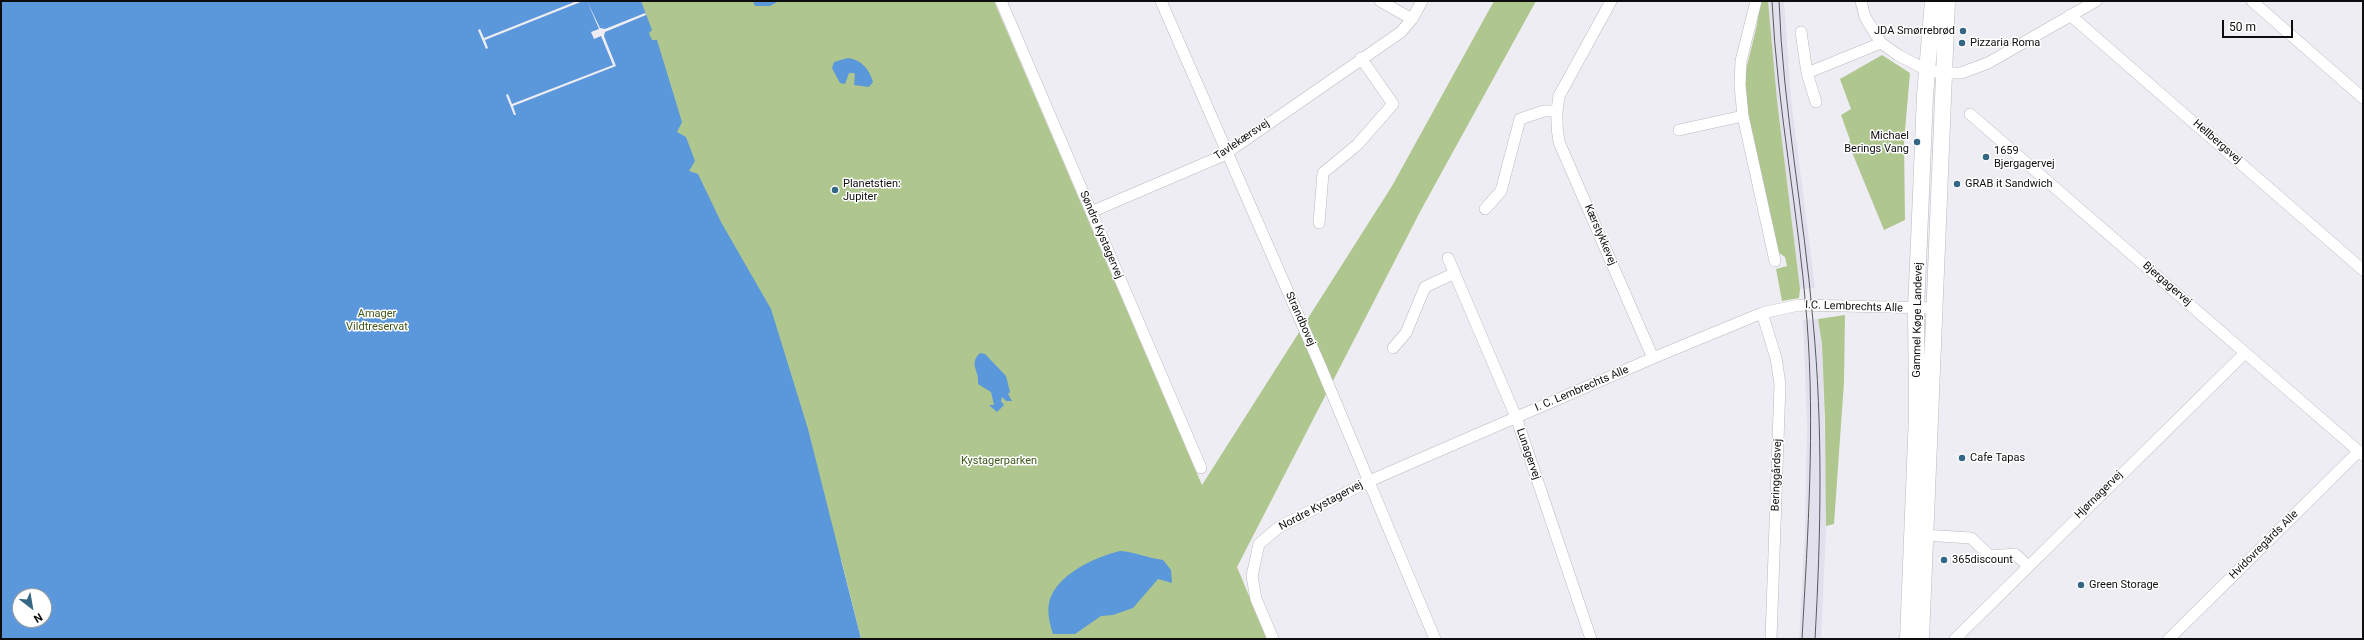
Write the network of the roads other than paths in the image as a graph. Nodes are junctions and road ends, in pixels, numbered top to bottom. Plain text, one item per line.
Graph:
1 (1001, 1) edge
2 (1161, 1) edge
3 (1380, 1) edge
4 (1422, 1) edge
5 (1611, 1) edge
6 (1756, 1) edge
7 (1860, 1) edge
8 (1933, 1) edge
9 (1947, 1) edge
10 (2096, 1) edge
11 (2252, 1) edge
12 (2070, 15) junction
13 (1412, 19) junction
14 (1801, 32) dead end
15 (1881, 43) junction
16 (1361, 58) junction
17 (1927, 70) junction
18 (1806, 73) junction
19 (1943, 73) junction
20 (2363, 98) edge
21 (1816, 102) dead end
22 (1556, 111) junction
23 (1970, 114) dead end
24 (1743, 116) junction
25 (1679, 130) dead end
26 (1226, 153) junction
27 (1485, 209) dead end
28 (1091, 212) junction
29 (1319, 223) dead end
30 (1448, 258) dead end
31 (1776, 261) dead end
32 (2363, 270) edge
33 (1455, 273) junction
34 (1799, 305) joint
35 (1916, 308) junction
36 (1934, 308) junction
37 (1762, 313) junction
38 (1393, 348) dead end
39 (2245, 353) junction
40 (1653, 358) junction
41 (1516, 417) junction
42 (2361, 453) edge
43 (1201, 468) dead end
44 (1367, 482) junction
45 (1924, 535) junction
46 (2028, 566) junction
47 (1273, 639) edge
48 (1435, 639) edge
49 (1591, 639) edge
50 (1771, 639) edge
51 (1918, 639) edge
52 (1956, 639) edge
53 (2169, 639) edge

1 - 28 street, Søndre Kystagervej
2 - 26 street, Strandbovej
3 - 13 street
4 - 13 street, Tavlekærsvej
5 - 22 street, Kærstykkevej
6 - 24 street
7 - 15 street
8 - 17 main road, Gammel Køge Landevej
9 - 19 main road, Gammel Køge Landevej
10 - 12 street
11 - 20 street
12 - 19 street
12 - 32 street, Hellbergsvej
13 - 16 street, Tavlekærsvej
14 - 18 street
15 - 17 street
15 - 18 street
16 - 26 street, Tavlekærsvej
16 - 29 street
17 - 19 street
17 - 35 main road, Gammel Køge Landevej
18 - 21 street
19 - 36 main road, Gammel Køge Landevej
22 - 27 street
22 - 40 street, Kærstykkevej
23 - 39 street, Bjergagervej
24 - 25 street
24 - 31 street
26 - 28 street, Tavlekærsvej
26 - 44 street, Strandbovej
28 - 43 street, Søndre Kystagervej
30 - 33 street, Lunagervej
33 - 38 street
33 - 41 street, Lunagervej
34 - 35 street, I.C. Lembrechts Alle
34 - 37 street, I. C. Lembrechts Alle
35 - 36 street, I.C. Lembrechts Alle
35 - 51 main road, Gammel Køge Landevej
36 - 45 main road, Gammel Køge Landevej
37 - 40 street, I. C. Lembrechts Alle
37 - 50 street, Beringgårdsvej
39 - 42 street, Bjergagervej
39 - 46 street, Hjørnagervej
40 - 41 street, I. C. Lembrechts Alle
41 - 44 street, I. C. Lembrechts Alle
41 - 49 street, Lunagervej
42 - 53 street, Hvidovregårds Alle
44 - 47 street, Nordre Kystagervej
44 - 48 street, Strandbovej
45 - 46 street
45 - 51 main road, Gammel Køge Landevej
46 - 52 street, Hjørnagervej

